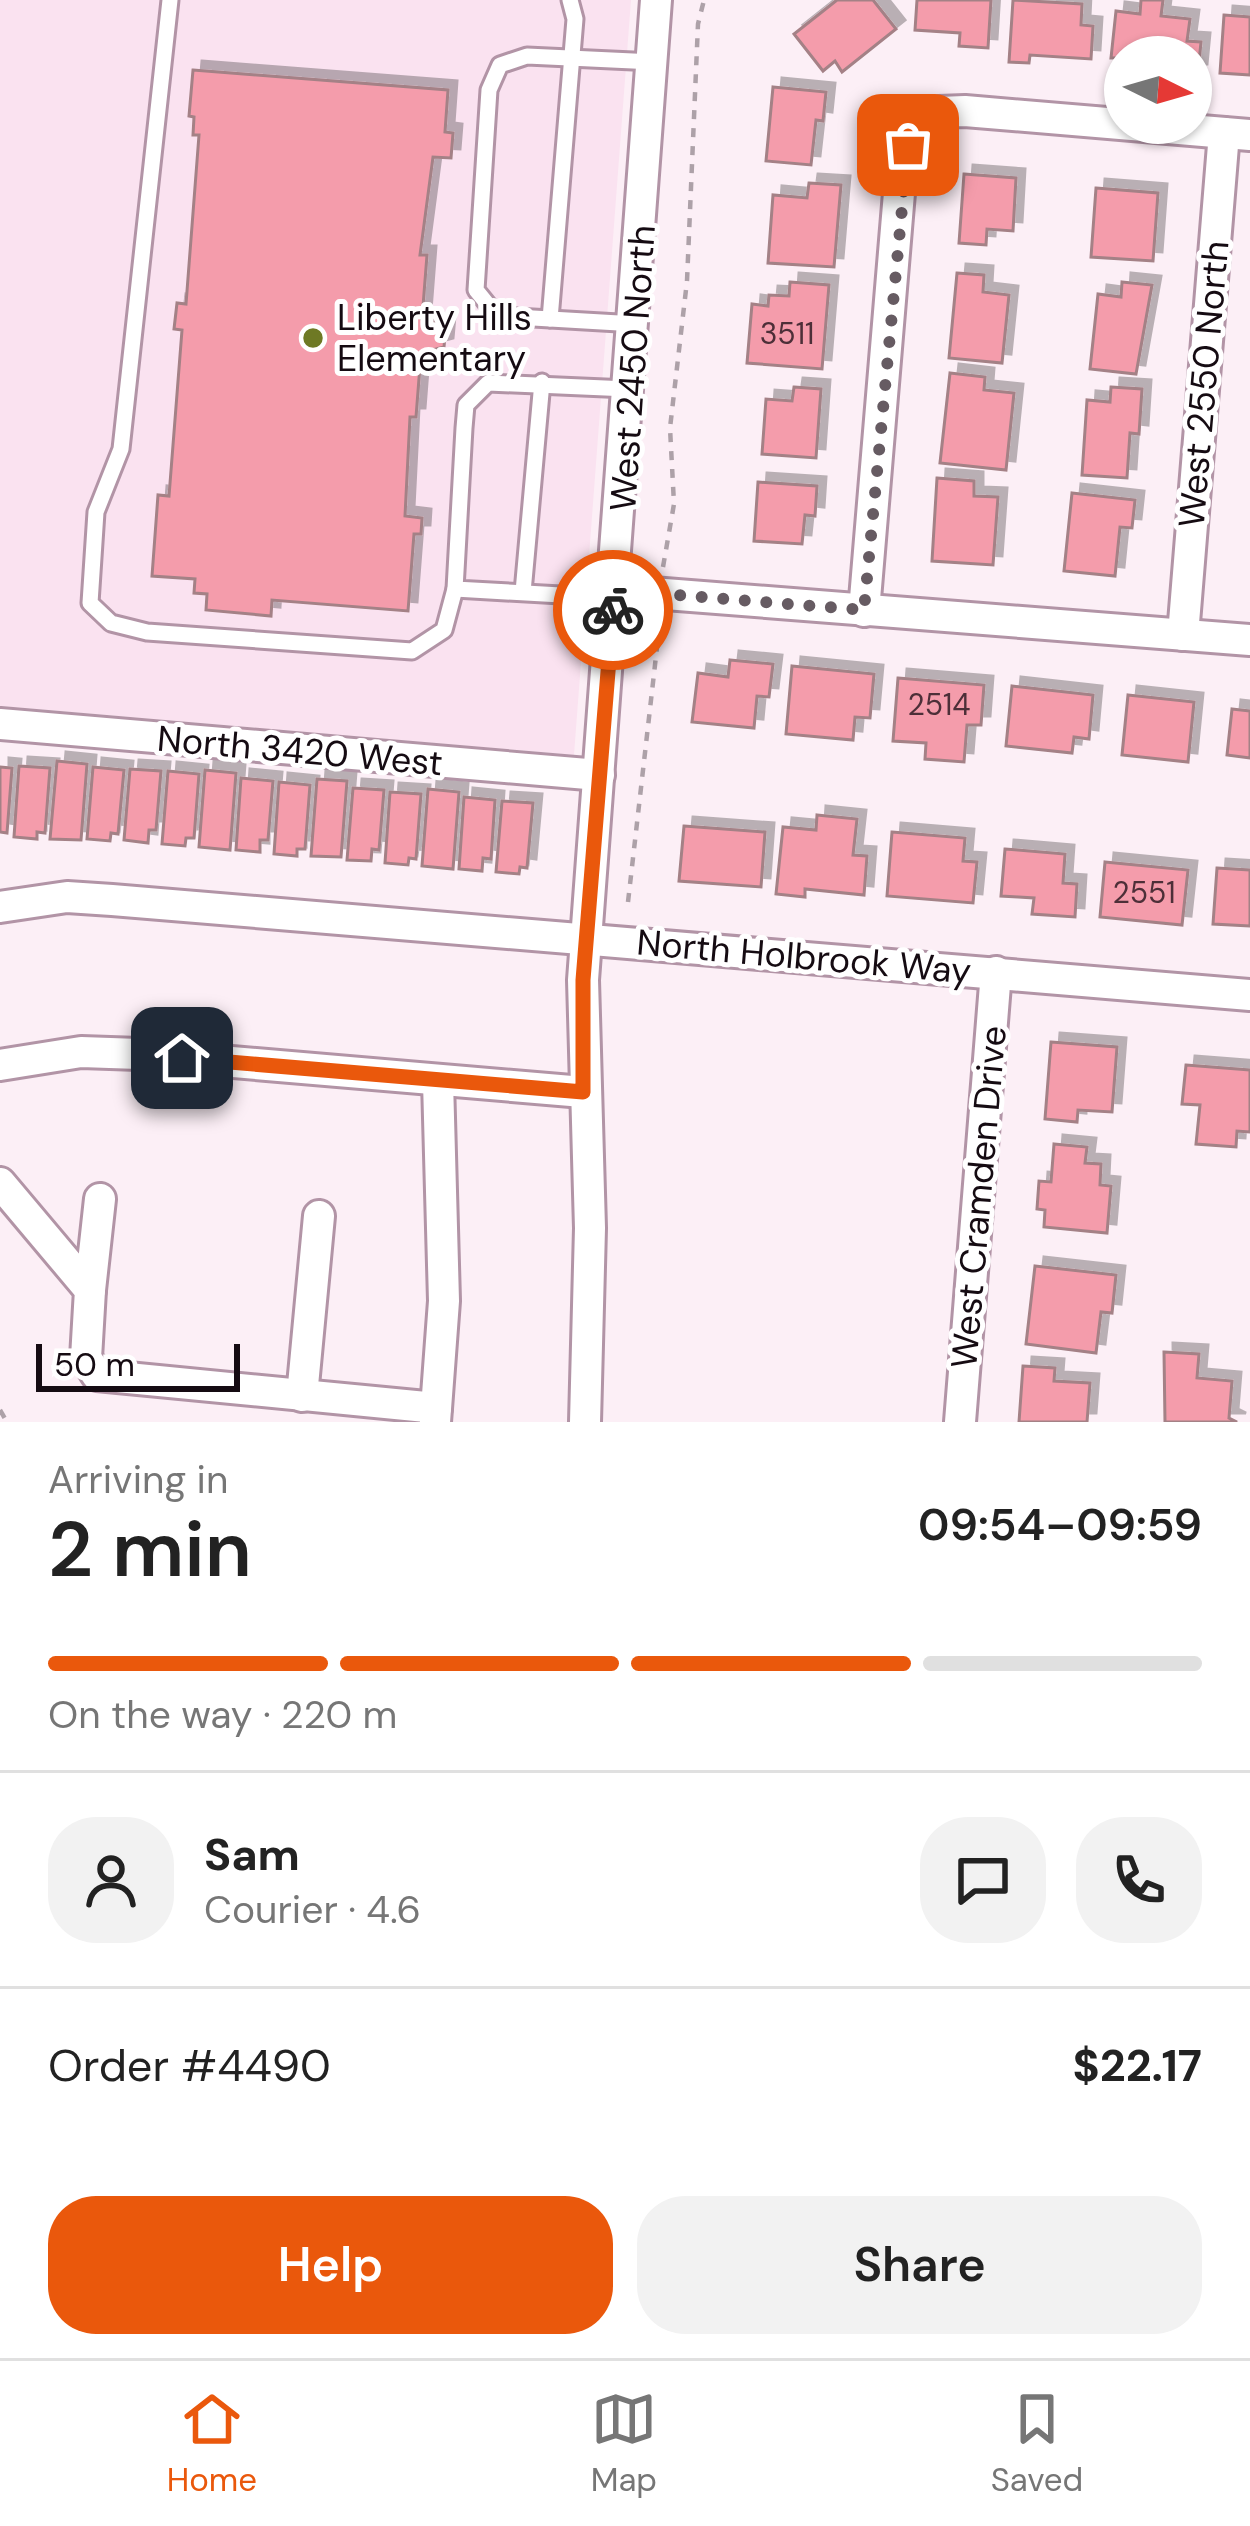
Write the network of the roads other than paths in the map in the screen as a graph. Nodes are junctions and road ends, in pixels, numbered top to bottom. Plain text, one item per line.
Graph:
1 (170, 0) edge
2 (570, 0) edge
3 (656, 0) edge
4 (667, 0) edge
5 (655, 48) junction
6 (571, 58) junction
7 (1237, 134) edge
8 (550, 319) junction
9 (636, 324) junction
10 (542, 382) junction
11 (631, 389) junction
12 (455, 589) junction
13 (523, 592) junction
14 (614, 594) junction
15 (864, 610) junction
16 (1183, 634) junction
17 (1250, 640) edge
18 (0, 724) edge
19 (599, 776) junction
20 (0, 907) edge
21 (586, 938) junction
22 (995, 972) junction
23 (1250, 994) edge
24 (0, 1065) edge
25 (438, 1081) junction
26 (583, 1092) junction
27 (0, 1184) edge
28 (100, 1199) dead end
29 (319, 1216) dead end
30 (90, 1290) junction
31 (302, 1396) junction
32 (435, 1415) edge
33 (586, 1422) edge
34 (960, 1422) edge

1 - 12 lane
2 - 6 lane
3 - 5 street, West 2450 North
4 - 5 street, West 2450 North
5 - 6 lane
5 - 9 street, West 2450 North
6 - 8 lane
6 - 8 lane
7 - 15 street
7 - 16 street, West 2550 North
8 - 9 lane
9 - 11 street, West 2450 North
10 - 11 lane
10 - 12 lane
10 - 13 lane
11 - 14 street, West 2450 North
12 - 13 lane
13 - 14 lane
14 - 15 street
14 - 19 street, West 2450 North
15 - 16 street
16 - 17 street
18 - 19 street, North 3420 West
19 - 21 street, West 2450 North
20 - 21 street, North Holbrook Way
21 - 22 street, North Holbrook Way
21 - 26 street, West 2450 North
22 - 23 street, North Holbrook Way
22 - 34 street, West Cramden Drive
24 - 25 street
25 - 26 street
25 - 32 street
26 - 33 street, West 2450 North
27 - 30 street
28 - 30 street
29 - 31 street
30 - 31 street
31 - 32 street

